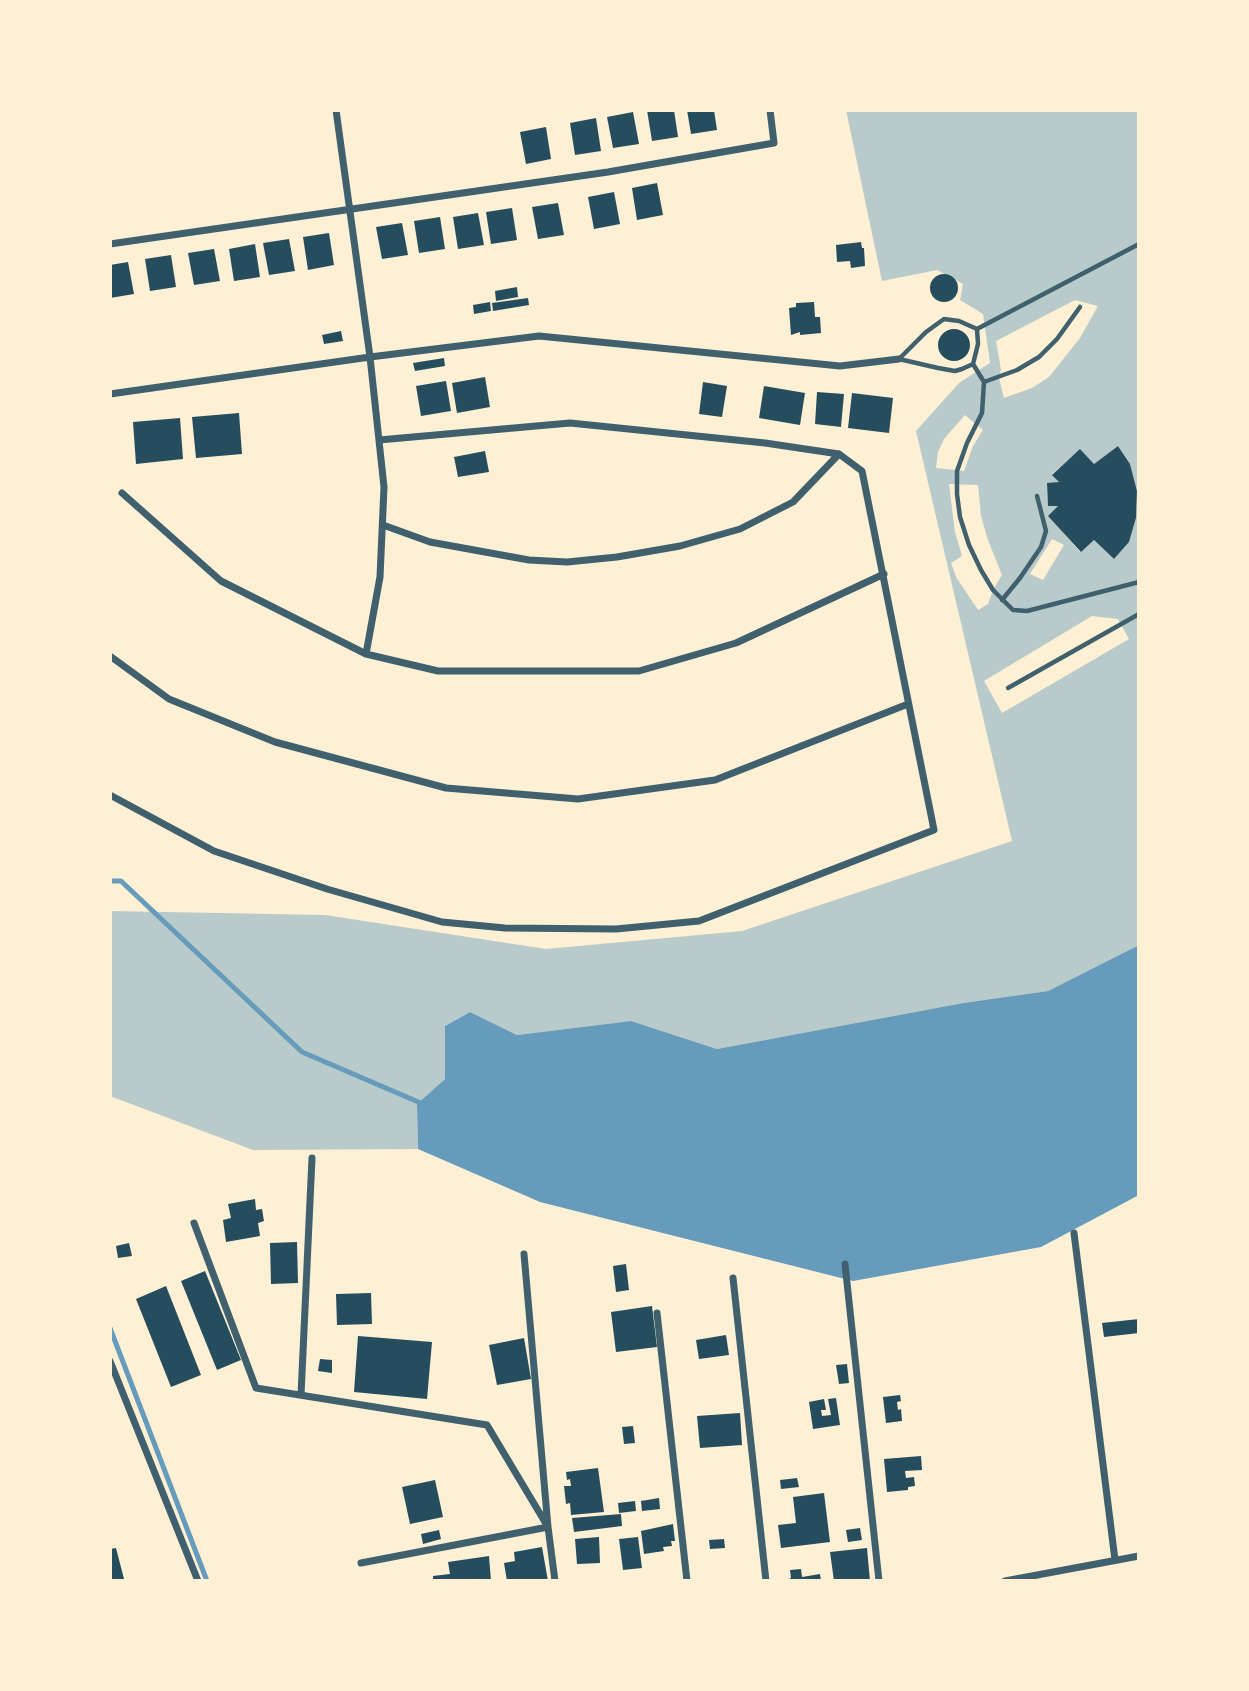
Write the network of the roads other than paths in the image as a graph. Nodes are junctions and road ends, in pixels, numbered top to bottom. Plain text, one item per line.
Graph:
1 (336, 110) edge
2 (770, 110) edge
3 (350, 209) junction
4 (110, 244) edge
5 (1139, 244) edge
6 (1080, 307) dead end
7 (977, 329) junction
8 (370, 357) junction
9 (899, 359) junction
10 (973, 364) junction
11 (984, 382) junction
12 (110, 394) edge
13 (379, 440) junction
14 (839, 454) junction
15 (122, 492) dead end
16 (1037, 496) dead end
17 (383, 525) junction
18 (884, 574) junction
19 (1139, 582) edge
20 (1002, 600) junction
21 (1139, 614) edge
22 (366, 654) junction
23 (110, 656) edge
24 (1008, 688) dead end
25 (908, 704) junction
26 (110, 795) edge
27 (312, 1158) dead end
28 (194, 1223) dead end
29 (1074, 1233) dead end
30 (524, 1254) dead end
31 (845, 1264) dead end
32 (733, 1278) dead end
33 (657, 1313) dead end
34 (110, 1361) edge
35 (300, 1395) junction
36 (548, 1527) junction
37 (1139, 1556) edge
38 (1115, 1560) junction
39 (360, 1563) dead end
40 (198, 1581) edge
41 (555, 1581) edge
42 (687, 1581) edge
43 (766, 1581) edge
44 (879, 1581) edge
45 (1006, 1581) edge

1 - 3 street
2 - 3 street
3 - 4 street
3 - 8 street
5 - 7 lane
6 - 11 lane
7 - 9 lane
7 - 10 lane
8 - 9 street
8 - 12 street
8 - 13 street
9 - 10 lane
10 - 11 lane
11 - 20 lane
13 - 14 street
13 - 17 street
14 - 17 street
14 - 18 street
15 - 22 street
16 - 20 lane
17 - 22 street
18 - 22 street
18 - 25 street
19 - 20 lane
21 - 24 lane
23 - 25 street
25 - 26 street
27 - 35 street
28 - 35 street
29 - 38 street
30 - 36 street
31 - 44 street
32 - 43 street
33 - 42 street
34 - 40 street
35 - 36 street
36 - 39 street
36 - 41 street
37 - 38 street
38 - 45 street

